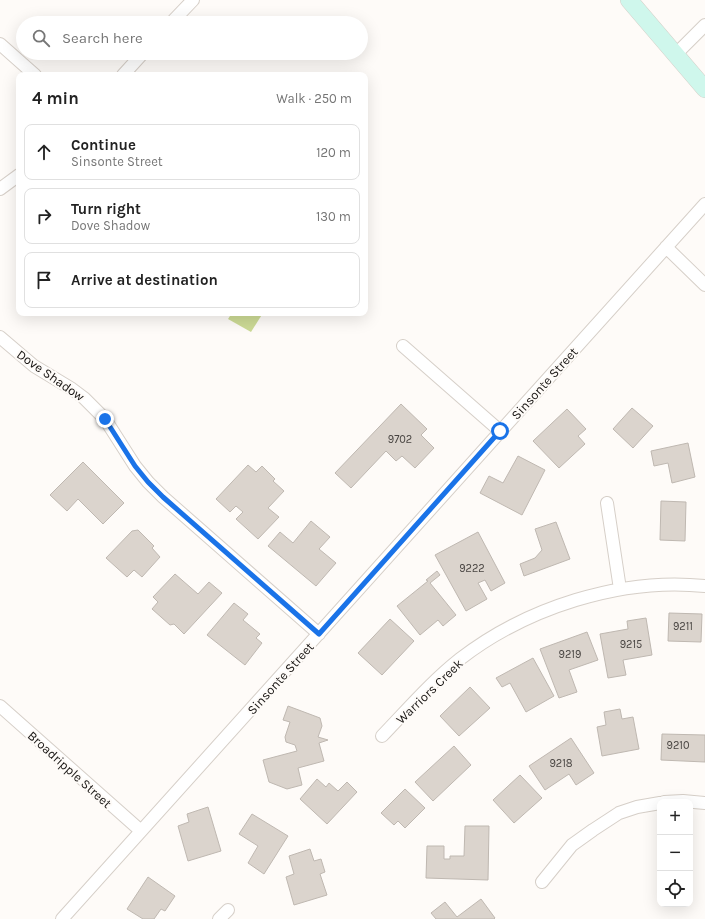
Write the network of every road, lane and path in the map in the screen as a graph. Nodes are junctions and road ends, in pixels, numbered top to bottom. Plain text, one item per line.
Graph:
1 (193, 0) edge
2 (628, 0) edge
3 (178, 16) edge
4 (705, 25) edge
5 (0, 44) edge
6 (675, 56) junction
7 (16, 58) edge
8 (18, 60) edge
9 (137, 60) edge
10 (32, 72) edge
11 (126, 72) edge
12 (705, 89) edge
13 (16, 177) edge
14 (0, 189) edge
15 (705, 204) edge
16 (666, 247) junction
17 (705, 285) edge
18 (0, 338) edge
19 (403, 346) dead end
20 (500, 431) junction
21 (607, 503) dead end
22 (705, 586) edge
23 (620, 590) junction
24 (319, 634) junction
25 (0, 706) edge
26 (382, 736) dead end
27 (693, 802) edge
28 (657, 803) edge
29 (705, 803) edge
30 (141, 831) junction
31 (542, 882) dead end
32 (228, 910) dead end
33 (62, 919) edge
34 (219, 919) edge

1 - 3 street
2 - 6 main road
4 - 6 street
5 - 7 street
6 - 12 main road
8 - 10 street
9 - 11 street
13 - 14 street
15 - 16 street, Sinsonte Street
16 - 17 street
16 - 20 street, Sinsonte Street
18 - 24 street, Dove Shadow
19 - 20 street
20 - 24 street, Sinsonte Street
21 - 23 street
22 - 23 street, Warriors Creek
23 - 26 street, Warriors Creek
24 - 30 street, Sinsonte Street
25 - 30 street, Broadripple Street
27 - 29 street
28 - 31 street
30 - 33 street, Sinsonte Street
32 - 34 street

